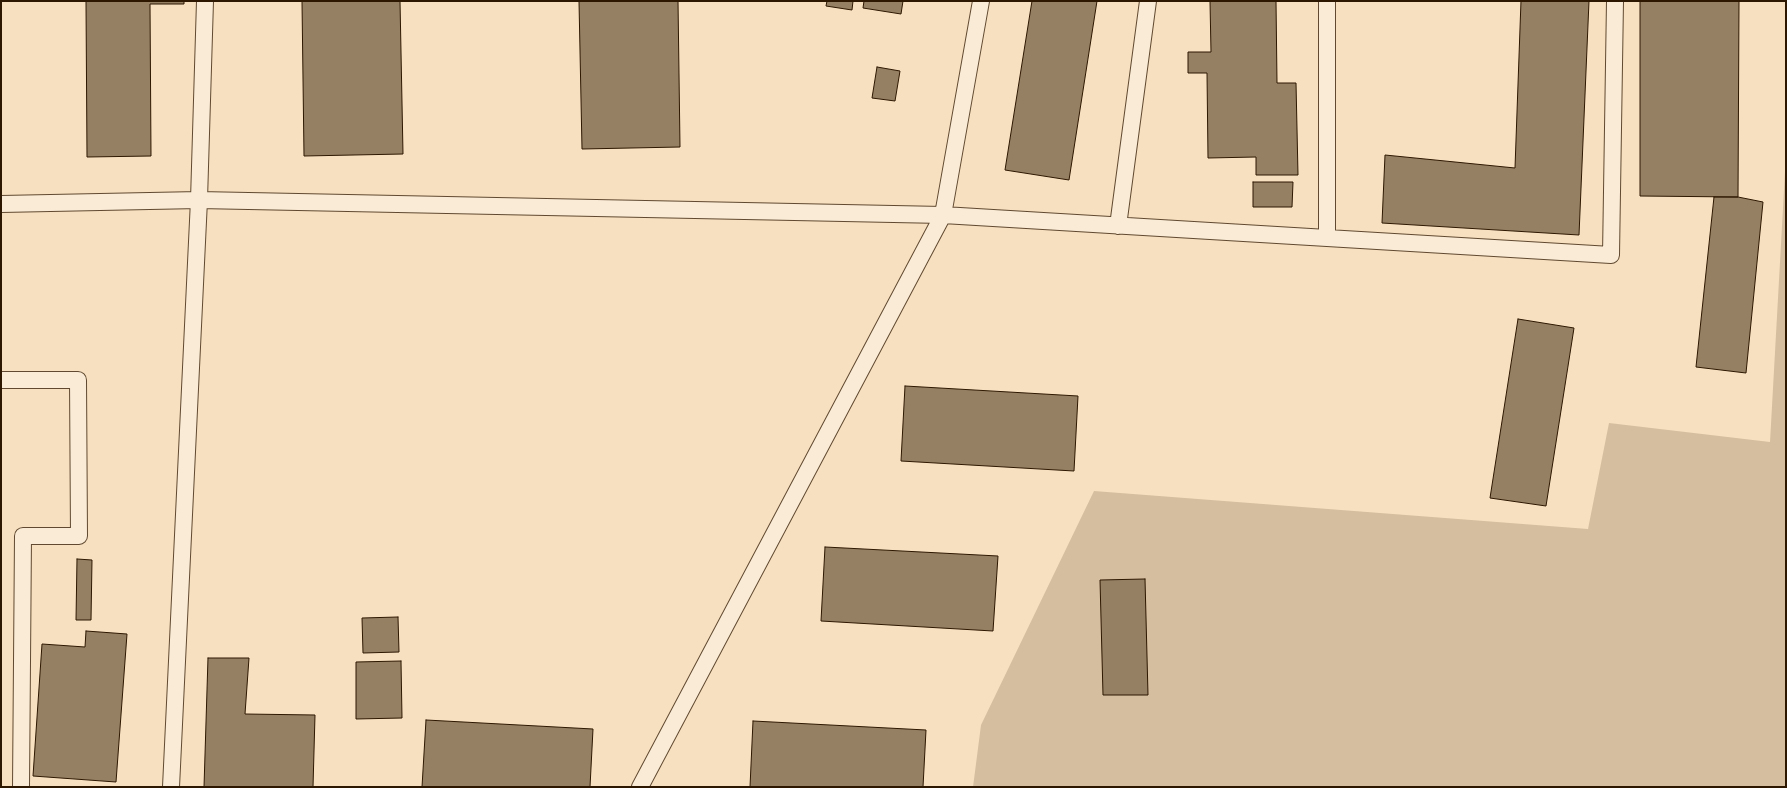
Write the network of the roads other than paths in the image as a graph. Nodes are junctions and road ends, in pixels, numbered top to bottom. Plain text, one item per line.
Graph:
1 (205, 1) edge
2 (981, 1) edge
3 (1148, 1) edge
4 (1327, 1) edge
5 (1615, 1) edge
6 (199, 200) junction
7 (1, 204) edge
8 (943, 215) junction
9 (1118, 226) junction
10 (1328, 238) junction
11 (1, 380) edge
12 (21, 787) edge
13 (171, 787) edge
14 (640, 787) edge

1 - 6 lane
2 - 8 lane
3 - 9 lane
4 - 10 lane
5 - 10 lane
6 - 7 lane
6 - 8 lane
6 - 13 lane
8 - 9 lane
8 - 14 lane
9 - 10 lane
11 - 12 lane

